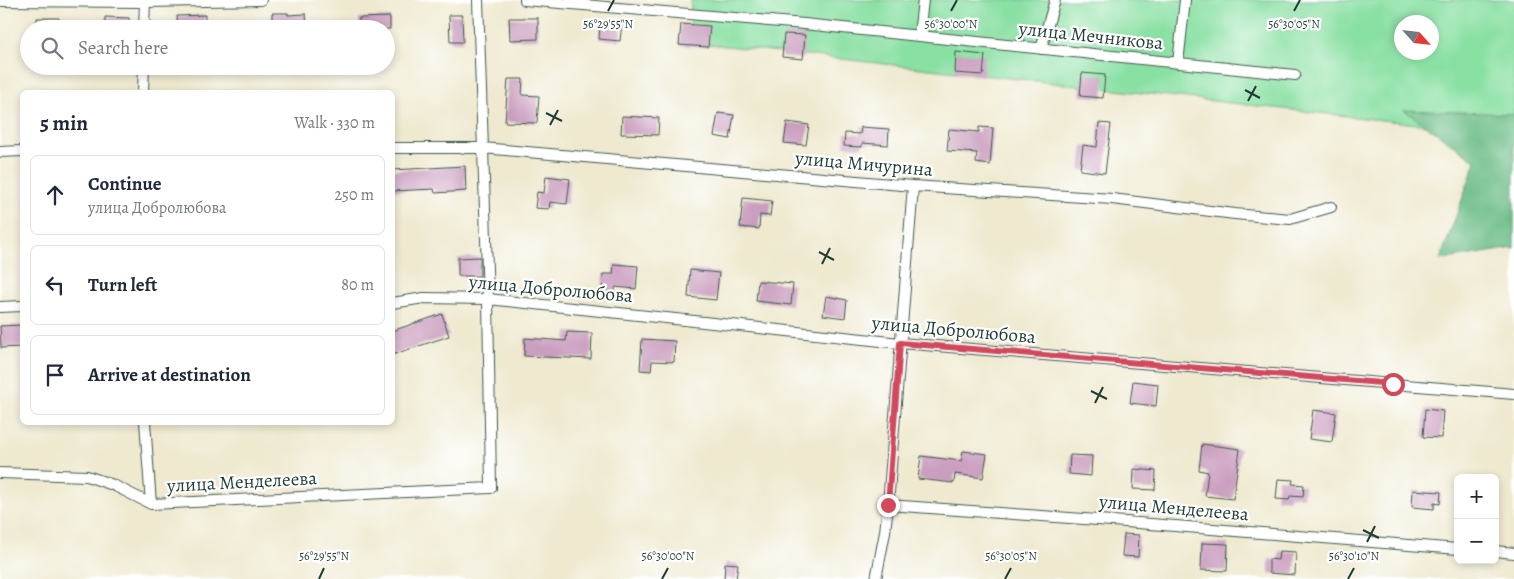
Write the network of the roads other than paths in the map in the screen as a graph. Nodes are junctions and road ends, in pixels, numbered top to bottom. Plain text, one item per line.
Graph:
1 (261, 0) edge
2 (478, 0) edge
3 (525, 0) edge
4 (923, 0) edge
5 (1055, 0) edge
6 (1185, 0) edge
7 (0, 1) edge
8 (145, 1) edge
9 (144, 20) edge
10 (919, 36) junction
11 (1041, 49) junction
12 (1178, 63) junction
13 (144, 75) edge
14 (1295, 75) dead end
15 (143, 90) edge
16 (395, 148) edge
17 (483, 148) junction
18 (0, 152) edge
19 (20, 152) edge
20 (913, 186) junction
21 (1331, 207) dead end
22 (488, 299) junction
23 (395, 303) edge
24 (20, 306) edge
25 (0, 307) edge
26 (900, 343) junction
27 (1514, 394) edge
28 (145, 425) edge
29 (0, 474) edge
30 (151, 504) junction
31 (888, 505) junction
32 (1454, 549) edge
33 (1499, 551) edge
34 (1514, 553) edge
35 (876, 579) edge

1 - 8 street
2 - 17 street
3 - 10 street, улица Мечникова
4 - 10 street
5 - 11 street
6 - 12 street
7 - 8 street
8 - 9 street
10 - 11 street, улица Мечникова
11 - 12 street, улица Мечникова
12 - 14 street, улица Мечникова
13 - 15 street
16 - 17 street, улица Мичурина
17 - 20 street, улица Мичурина
17 - 22 street
18 - 19 street
20 - 21 street, улица Мичурина
20 - 26 street
22 - 23 street, улица Добролюбова
22 - 26 street, улица Добролюбова
22 - 30 street, улица Менделеева
24 - 25 street
26 - 27 street, улица Добролюбова
26 - 31 street
28 - 30 street
29 - 30 street, улица Менделеева
31 - 32 street, улица Менделеева
31 - 35 street
33 - 34 street

